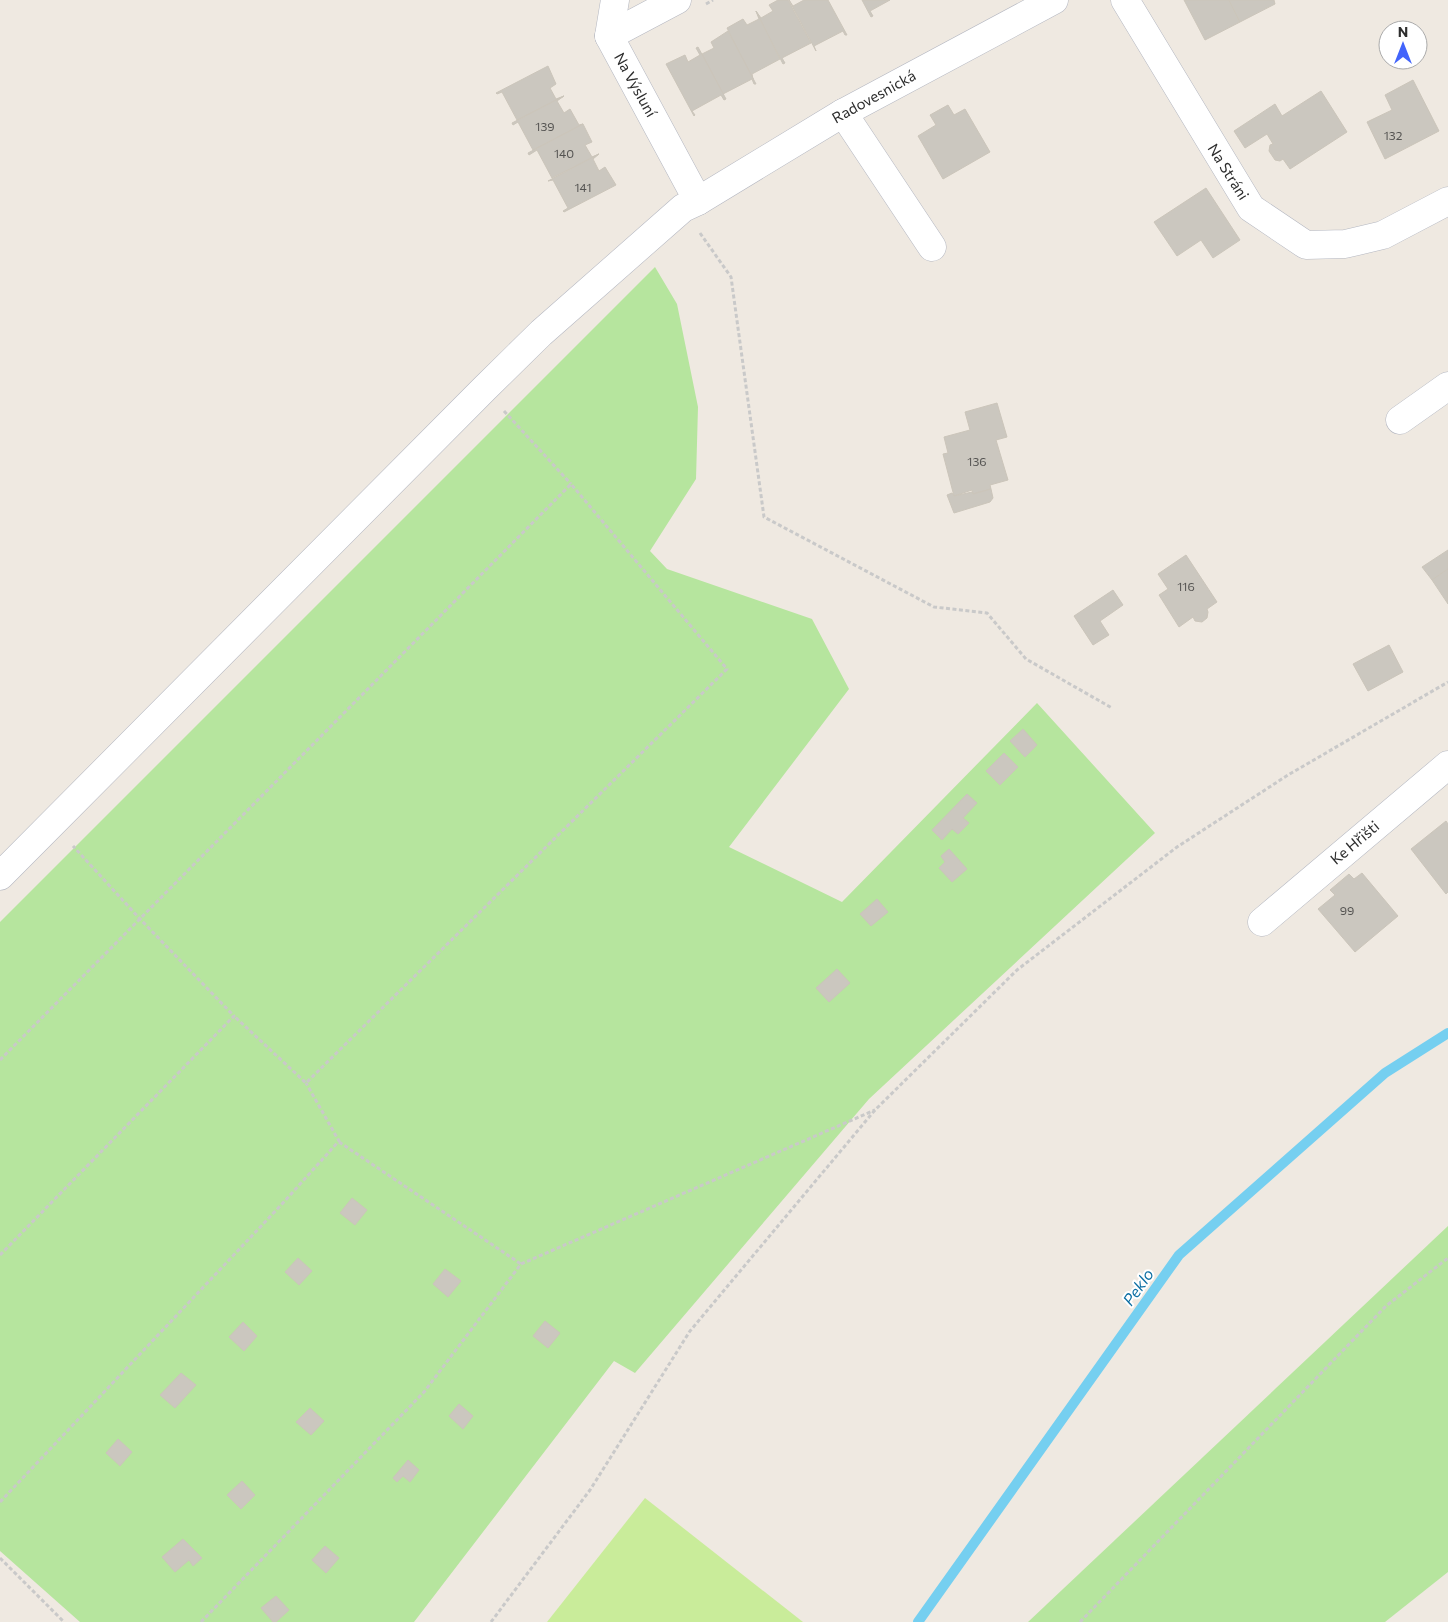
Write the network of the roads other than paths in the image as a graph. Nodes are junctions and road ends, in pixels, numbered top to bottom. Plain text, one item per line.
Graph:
1 (616, 0) edge
2 (677, 0) edge
3 (1054, 0) edge
4 (1125, 0) edge
5 (608, 36) junction
6 (843, 113) junction
7 (1448, 201) edge
8 (691, 205) junction
9 (932, 247) dead end
10 (1448, 386) edge
11 (1400, 420) dead end
12 (1448, 765) edge
13 (0, 876) edge
14 (1262, 922) dead end

1 - 5 street
2 - 5 street, Na Výsluní
3 - 6 street, Radovesnická
4 - 7 street, Na Stráni
5 - 8 street, Na Výsluní
6 - 8 street, Radovesnická
6 - 9 street
8 - 13 street, Radovesnická
10 - 11 street
12 - 14 street, Ke Hřišti

